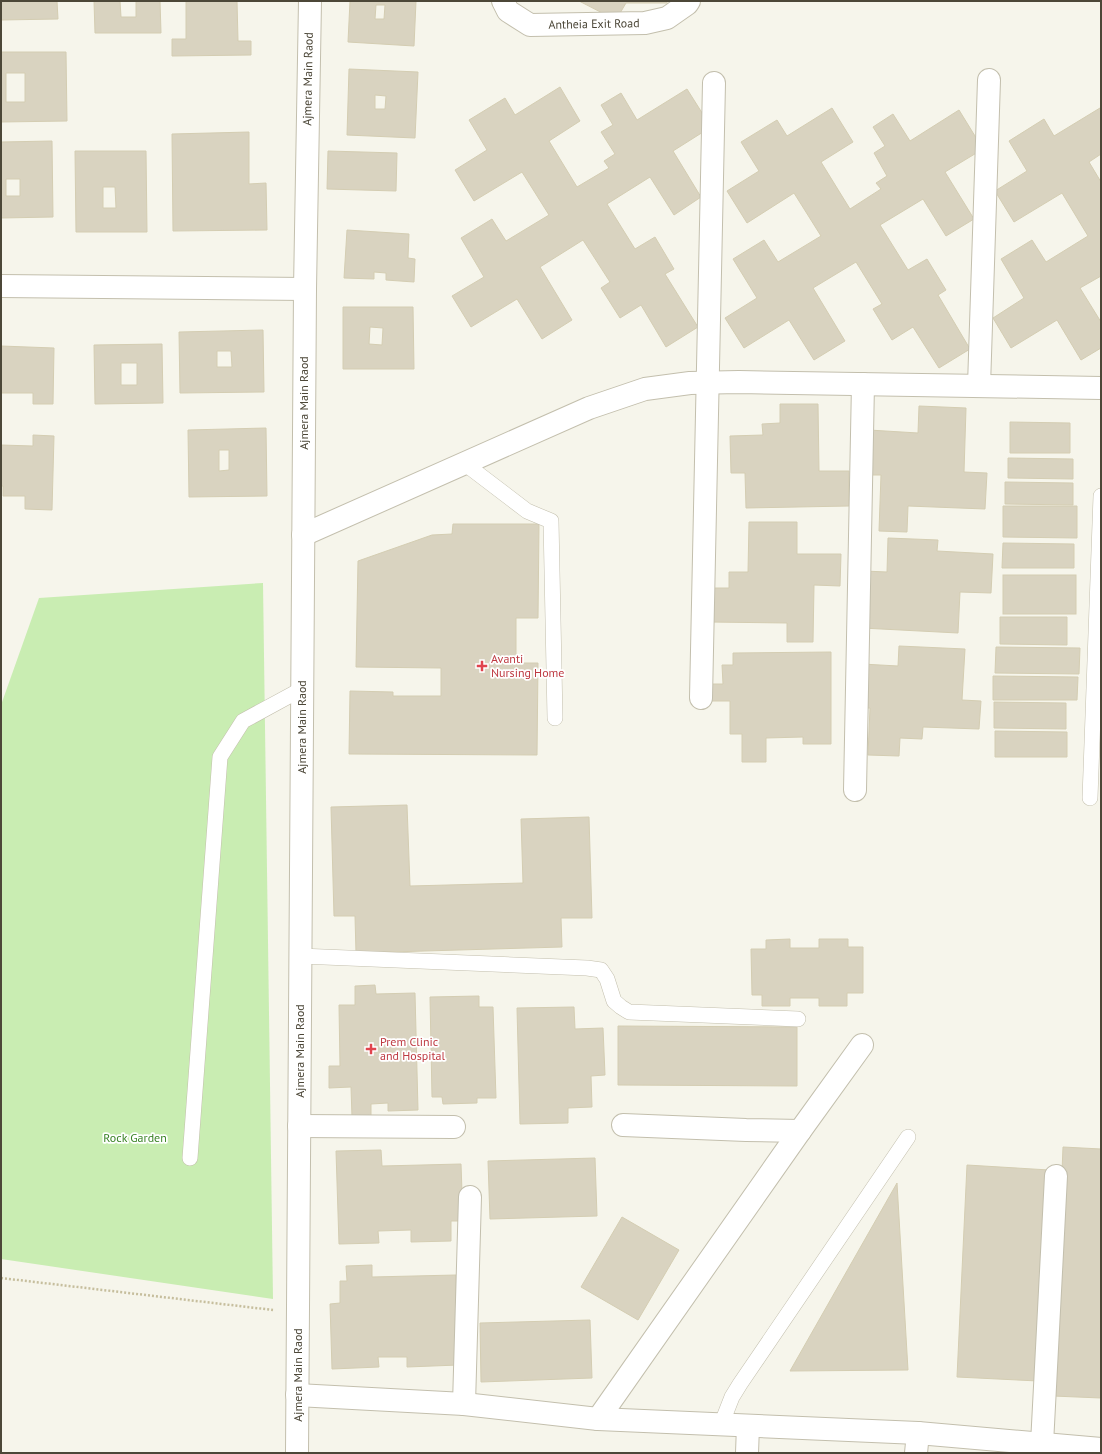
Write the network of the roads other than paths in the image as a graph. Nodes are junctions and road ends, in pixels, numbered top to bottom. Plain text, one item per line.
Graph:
1 (310, 1) edge
2 (503, 1) edge
3 (689, 1) edge
4 (989, 80) dead end
5 (714, 83) dead end
6 (1, 286) edge
7 (304, 289) junction
8 (709, 382) junction
9 (863, 384) junction
10 (979, 386) junction
11 (1101, 388) edge
12 (464, 463) junction
13 (1101, 496) edge
14 (303, 535) junction
15 (1099, 590) edge
16 (302, 689) junction
17 (701, 698) dead end
18 (556, 718) dead end
19 (855, 790) dead end
20 (1090, 798) dead end
21 (300, 956) junction
22 (798, 1019) dead end
23 (862, 1045) dead end
24 (623, 1125) dead end
25 (299, 1126) junction
26 (454, 1127) dead end
27 (800, 1131) junction
28 (908, 1137) dead end
29 (190, 1158) dead end
30 (1056, 1176) dead end
31 (470, 1197) dead end
32 (297, 1395) junction
33 (464, 1404) junction
34 (598, 1419) junction
35 (721, 1425) junction
36 (748, 1426) junction
37 (917, 1443) edge
38 (1028, 1446) edge
39 (1101, 1449) edge
40 (297, 1453) edge
41 (746, 1453) edge

1 - 7 street, Ajmera Main Raod
2 - 3 street, Antheia Exit Road
4 - 10 street
5 - 8 street
6 - 7 street
7 - 14 street, Ajmera Main Raod
8 - 9 street
8 - 12 street
8 - 17 street
9 - 10 street
9 - 19 street
10 - 11 street
12 - 14 street
12 - 18 lane
13 - 15 lane
14 - 16 street, Ajmera Main Raod
15 - 20 lane
16 - 21 street, Ajmera Main Raod
16 - 29 lane
21 - 22 lane
21 - 25 street, Ajmera Main Raod
23 - 27 street
24 - 27 street
25 - 26 street
25 - 32 street, Ajmera Main Raod
27 - 34 street
28 - 35 lane
30 - 38 street
31 - 33 street
32 - 33 street
32 - 40 street, Ajmera Main Raod
33 - 34 street
34 - 35 street
35 - 36 street
36 - 37 street
36 - 41 street
37 - 38 street
38 - 39 street

